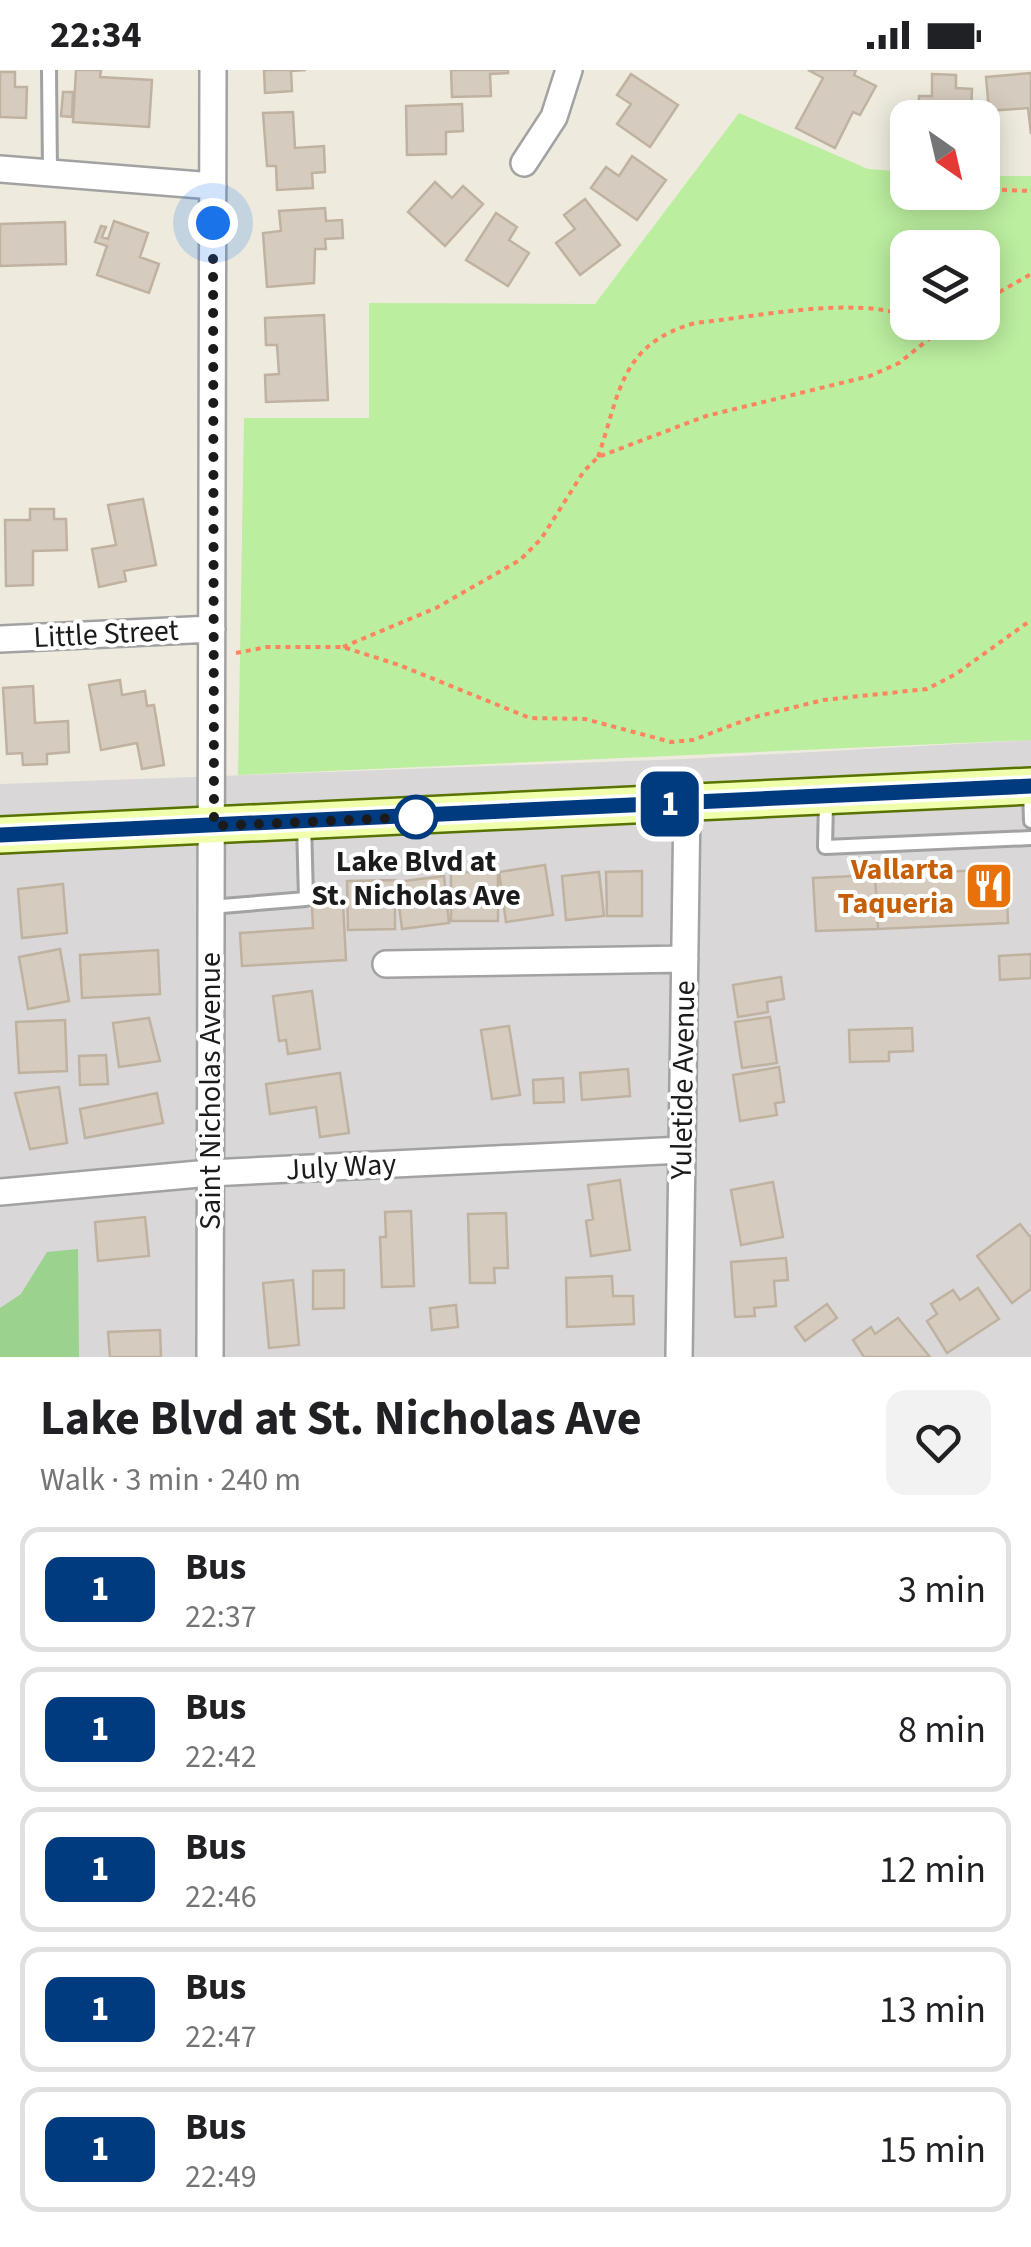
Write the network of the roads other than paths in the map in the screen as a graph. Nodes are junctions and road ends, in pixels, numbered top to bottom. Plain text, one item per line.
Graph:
1 (49, 70) edge
2 (213, 70) edge
3 (569, 70) edge
4 (524, 163) dead end
5 (0, 170) edge
6 (50, 173) junction
7 (213, 186) junction
8 (212, 630) junction
9 (0, 639) edge
10 (1031, 786) edge
11 (826, 797) junction
12 (687, 804) junction
13 (1031, 821) edge
14 (304, 822) junction
15 (214, 826) junction
16 (0, 835) edge
17 (1031, 838) edge
18 (210, 907) junction
19 (685, 959) junction
20 (386, 964) dead end
21 (682, 1150) junction
22 (210, 1173) junction
23 (0, 1192) edge
24 (210, 1357) edge
25 (679, 1357) edge

1 - 6 lane
2 - 7 street, Saint Nicholas Avenue
3 - 4 street
5 - 6 street
6 - 7 street
7 - 8 street, Saint Nicholas Avenue
8 - 9 street, Little Street
8 - 15 street, Saint Nicholas Avenue
10 - 11 main road
10 - 13 lane
11 - 12 main road
11 - 17 lane
12 - 14 main road
12 - 19 street, Yuletide Avenue
14 - 15 main road
14 - 18 lane
15 - 16 main road
15 - 18 street, Saint Nicholas Avenue
18 - 22 street, Saint Nicholas Avenue
19 - 20 street
19 - 21 street, Yuletide Avenue
21 - 22 street, July Way
21 - 25 street, Yuletide Avenue
22 - 23 street, July Way
22 - 24 street, Saint Nicholas Avenue

